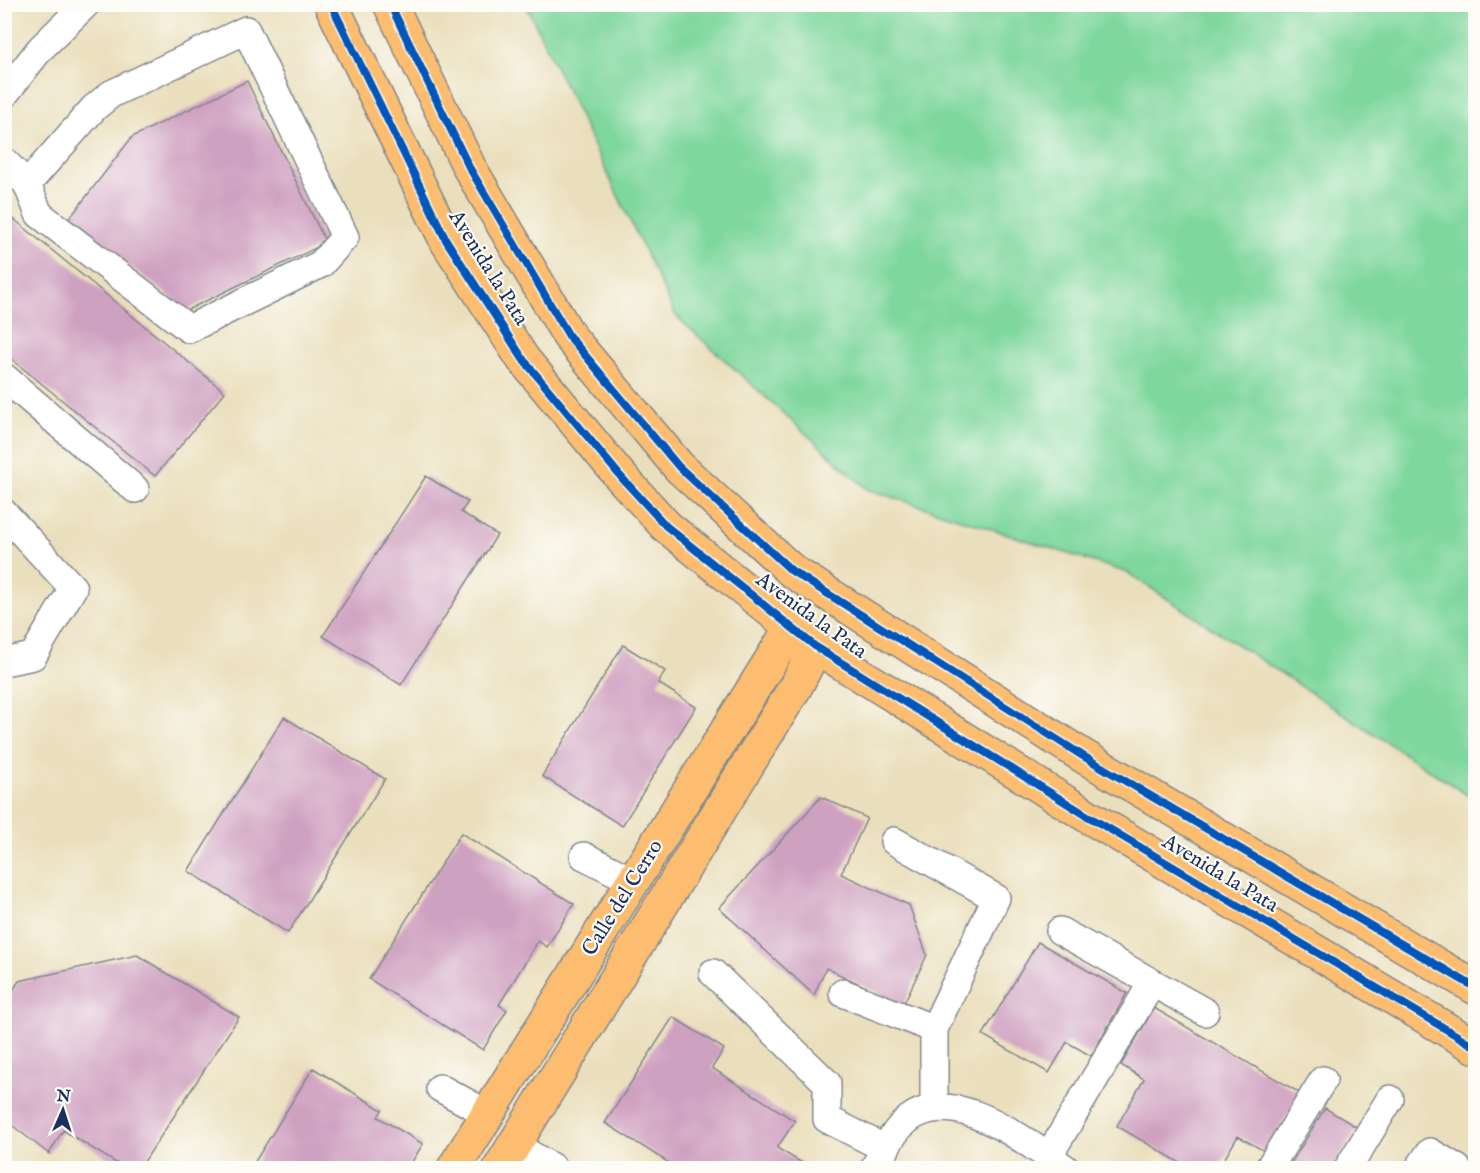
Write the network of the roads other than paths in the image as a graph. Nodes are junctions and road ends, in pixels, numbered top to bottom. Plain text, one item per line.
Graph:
1 (86, 4) edge
2 (331, 4) edge
3 (390, 4) edge
4 (4, 95) edge
5 (4, 161) edge
6 (27, 184) junction
7 (4, 377) edge
8 (135, 489) dead end
9 (4, 513) edge
10 (792, 571) junction
11 (804, 638) junction
12 (4, 662) edge
13 (894, 841) dead end
14 (584, 856) dead end
15 (633, 882) junction
16 (1060, 931) dead end
17 (713, 973) dead end
18 (1152, 983) junction
19 (1476, 988) edge
20 (843, 993) dead end
21 (1205, 1012) dead end
22 (934, 1029) junction
23 (1476, 1047) edge
24 (1323, 1080) dead end
25 (440, 1088) dead end
26 (1390, 1099) dead end
27 (934, 1109) junction
28 (488, 1114) junction
29 (507, 1157) edge
30 (880, 1159) edge
31 (1056, 1163) edge
32 (454, 1168) edge
33 (553, 1168) edge
34 (1269, 1168) edge
35 (1348, 1168) edge
36 (1419, 1168) edge
37 (1457, 1168) edge

1 - 4 street
2 - 11 main road, Avenida la Pata
3 - 10 main road, Avenida la Pata
5 - 6 street
6 - 6 street
7 - 8 street
9 - 12 street
10 - 11 main road
10 - 19 main road, Avenida la Pata
11 - 15 main road, Calle del Cerro
11 - 23 main road, Avenida la Pata
11 - 29 main road, Calle del Cerro
13 - 22 street
14 - 15 street
15 - 28 main road, Calle del Cerro
16 - 18 street
17 - 30 street
18 - 21 street
18 - 31 street
20 - 22 street
22 - 27 street
24 - 34 street
25 - 28 street
26 - 35 street
27 - 30 street
27 - 31 street
28 - 32 main road, Calle del Cerro
29 - 33 street
36 - 37 street

